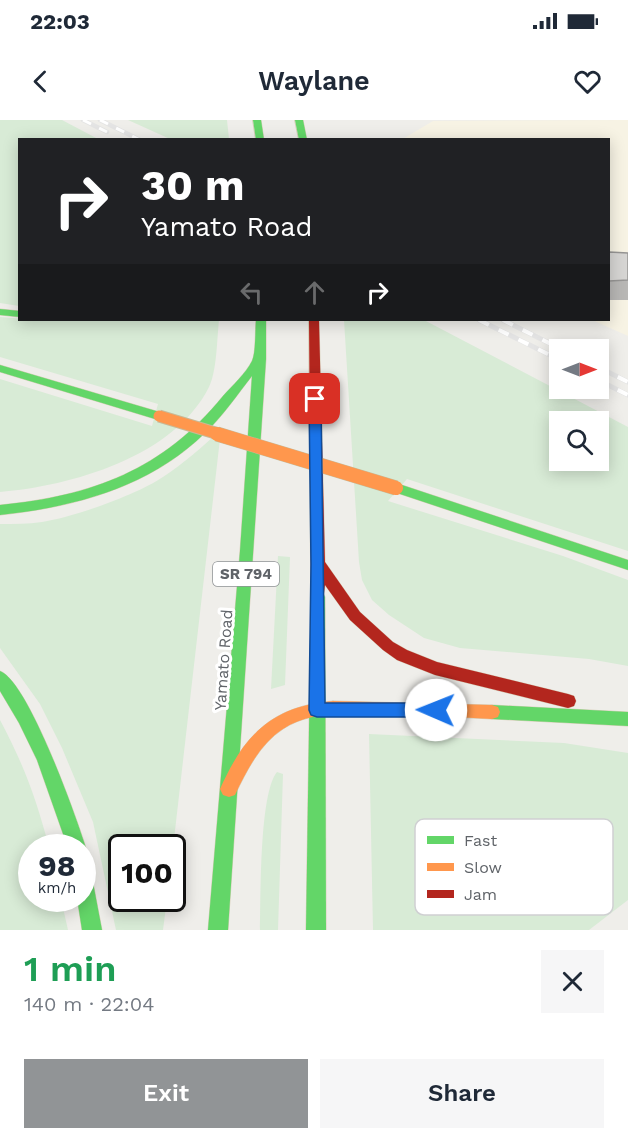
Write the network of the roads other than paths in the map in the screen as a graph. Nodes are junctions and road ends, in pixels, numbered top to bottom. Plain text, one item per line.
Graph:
1 (257, 120) edge
2 (299, 120) edge
3 (260, 138) edge
4 (303, 138) edge
5 (0, 312) edge
6 (18, 314) edge
7 (261, 321) edge
8 (314, 321) edge
9 (260, 359) junction
10 (0, 368) edge
11 (0, 510) edge
12 (318, 564) junction
13 (628, 565) edge
14 (0, 678) edge
15 (317, 710) junction
16 (628, 717) edge
17 (229, 789) junction
18 (73, 834) edge
19 (89, 912) edge
20 (92, 930) edge
21 (218, 930) edge
22 (316, 930) edge

1 - 3 main road
2 - 4 main road
5 - 6 main road
7 - 9 main road, Yamato Road / SR 794
8 - 12 main road
9 - 11 main road
9 - 17 main road, Yamato Road / SR 794
10 - 13 main road, bridge
12 - 15 main road
12 - 16 main road
14 - 18 main road
15 - 16 main road
15 - 17 main road
15 - 22 main road
17 - 21 main road, Yamato Road / SR 794
19 - 20 main road

